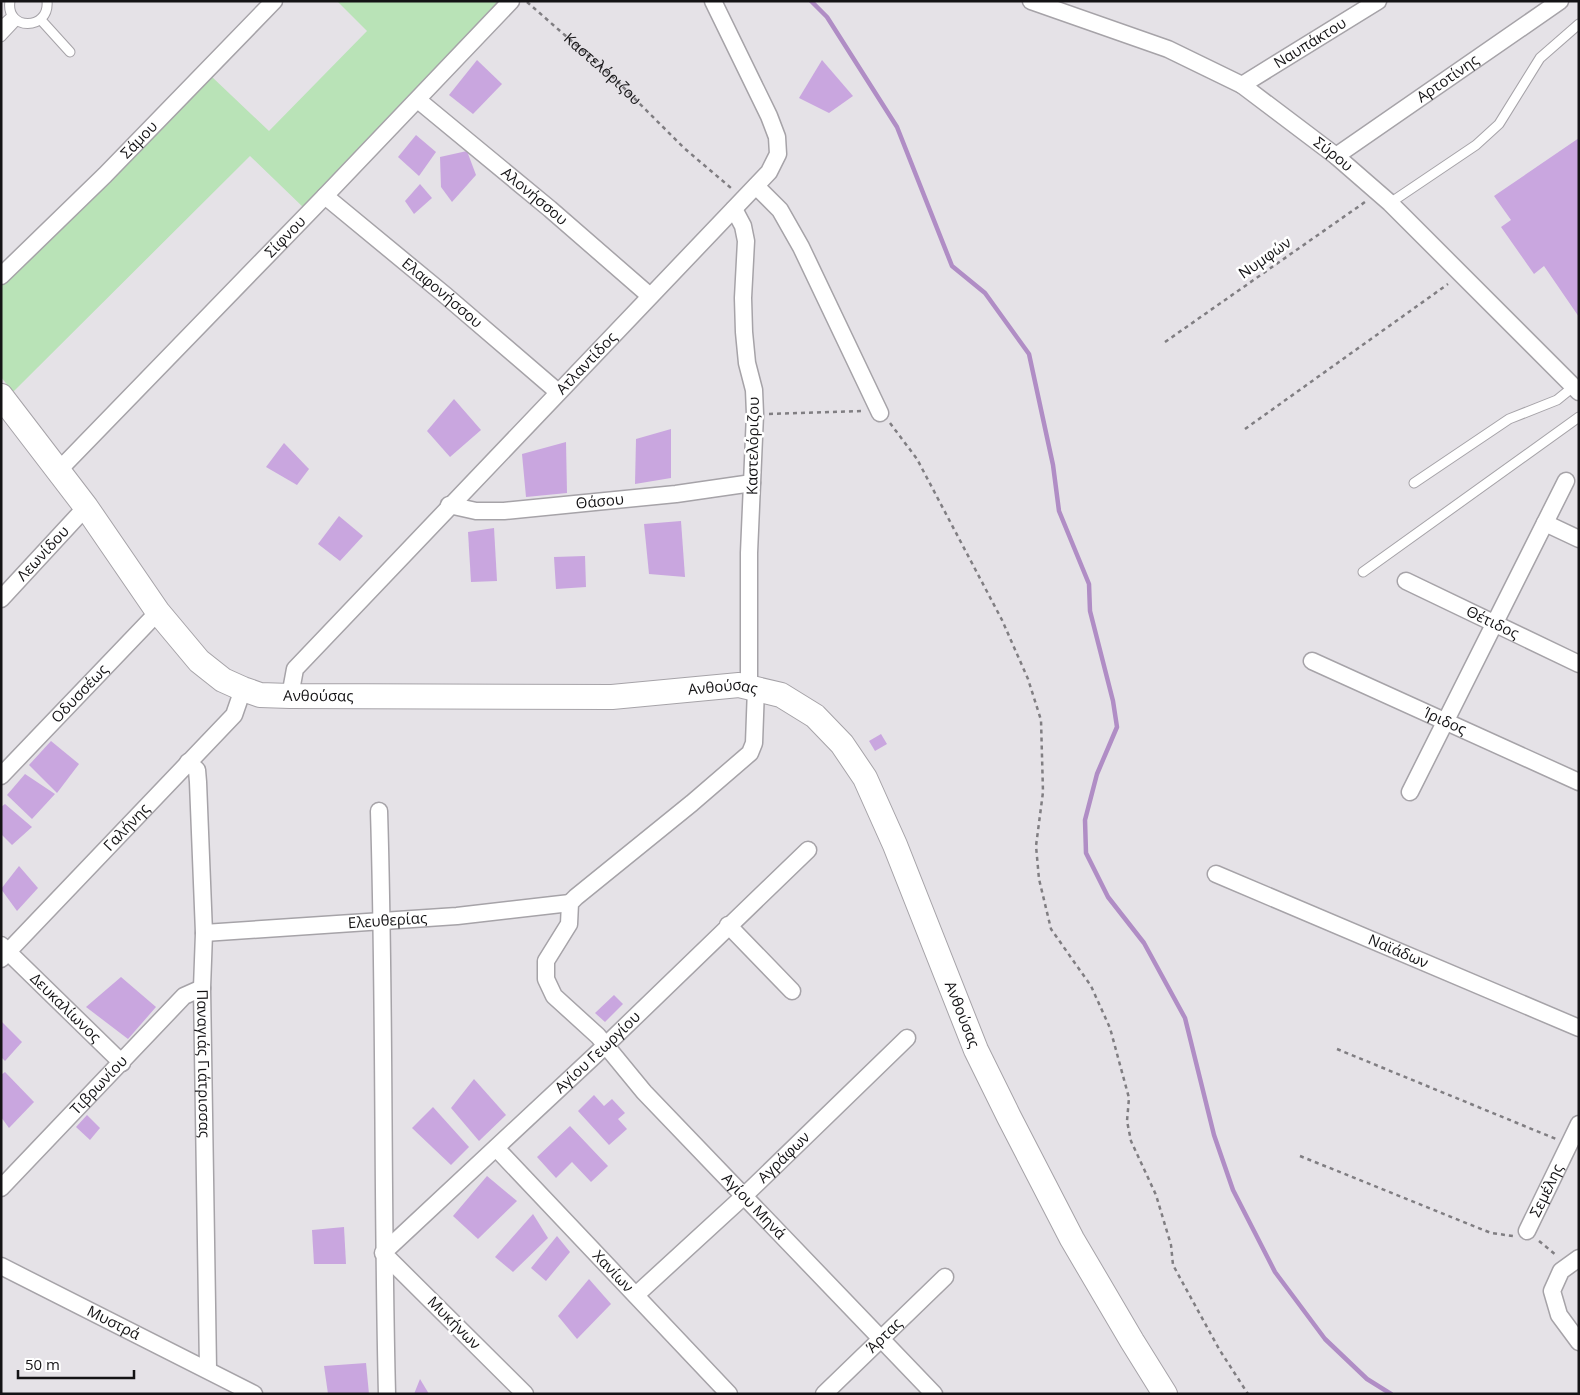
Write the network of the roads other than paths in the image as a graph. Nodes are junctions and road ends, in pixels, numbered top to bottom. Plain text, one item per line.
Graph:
1 (10, 1) edge
2 (47, 1) edge
3 (274, 1) edge
4 (510, 1) edge
5 (713, 1) edge
6 (1032, 1) edge
7 (1378, 1) edge
8 (1560, 1) edge
9 (14, 19) junction
10 (40, 20) junction
11 (1579, 24) edge
12 (1, 26) edge
13 (1, 37) edge
14 (70, 52) dead end
15 (1242, 85) junction
16 (418, 100) junction
17 (1336, 156) junction
18 (756, 186) junction
19 (326, 196) junction
20 (1384, 198) junction
21 (739, 204) junction
22 (1, 276) edge
23 (650, 296) junction
24 (1576, 390) edge
25 (558, 392) junction
26 (1, 396) edge
27 (880, 413) road end
28 (1579, 417) edge
29 (59, 470) junction
30 (1566, 481) dead end
31 (752, 483) junction
32 (1414, 483) dead end
33 (449, 505) junction
34 (86, 507) junction
35 (1545, 523) junction
36 (1579, 539) edge
37 (1363, 572) dead end
38 (1406, 581) dead end
39 (1, 599) edge
40 (158, 612) junction
41 (1494, 624) junction
42 (1312, 661) dead end
43 (1579, 664) edge
44 (752, 687) junction
45 (243, 689) junction
46 (290, 696) junction
47 (1445, 721) junction
48 (188, 762) junction
49 (1, 776) edge
50 (1579, 782) edge
51 (1410, 792) dead end
52 (379, 811) dead end
53 (808, 850) dead end
54 (1216, 874) dead end
55 (570, 903) junction
56 (382, 920) junction
57 (728, 924) junction
58 (204, 933) junction
59 (4, 952) edge
60 (202, 988) junction
61 (792, 991) dead end
62 (1579, 1028) edge
63 (906, 1038) dead end
64 (606, 1045) junction
65 (122, 1063) junction
66 (1579, 1124) edge
67 (496, 1148) junction
68 (1, 1188) edge
69 (744, 1196) junction
70 (1527, 1231) road end
71 (383, 1253) junction
72 (1573, 1262) edge
73 (1, 1266) edge
74 (945, 1277) dead end
75 (636, 1294) junction
76 (881, 1338) junction
77 (1579, 1342) edge
78 (208, 1369) junction
79 (254, 1394) edge
80 (387, 1394) edge
81 (525, 1394) edge
82 (729, 1394) edge
83 (824, 1394) edge
84 (934, 1394) edge
85 (1165, 1394) edge

1 - 9 lane
2 - 10 lane
3 - 22 street, Σάμου
4 - 16 street, Σίφνου
5 - 18 street, Ατλαντίδος
6 - 15 street, Σύρου
7 - 15 street, Ναυπάκτου
8 - 17 street, Αρτοτίνης
9 - 10 lane
9 - 12 lane
9 - 13 lane
10 - 14 lane
11 - 20 lane
15 - 17 street, Σύρου
16 - 19 street, Σίφνου
16 - 23 street, Αλονήσσου
17 - 20 street, Σύρου
18 - 21 street, Ατλαντίδος
18 - 27 street
19 - 25 street, Ελαφονήσσου
19 - 29 street, Σίφνου
20 - 24 street, Σύρου
21 - 23 street, Ατλαντίδος
21 - 31 street, Καστελόριζου
23 - 25 street, Ατλαντίδος
24 - 32 lane
25 - 33 street, Ατλαντίδος
26 - 29 street, Ανθούσας
28 - 37 lane
29 - 34 street, Ανθούσας
30 - 35 street
31 - 33 street, Θάσου
31 - 44 street, Καστελόριζου
33 - 46 street, Ατλαντίδος
34 - 39 street, Λεωνίδου
34 - 40 street, Ανθούσας
35 - 36 street
35 - 41 street
38 - 41 street, Θέτιδος
40 - 45 street, Ανθούσας
40 - 49 street, Οδυσσέως
41 - 43 street, Θέτιδος
41 - 47 street
42 - 47 street, Ίριδος
44 - 46 street, Ανθούσας
44 - 55 street, Καστελόριζου
44 - 85 street, Ανθούσας
45 - 46 street, Ανθούσας
45 - 48 street, Γαλήνης
47 - 50 street, Ίριδος
47 - 51 street
48 - 58 street, Παναγιάς Γιάτρισσας
48 - 59 street, Γαλήνης
52 - 56 street
53 - 57 street, Αγίου Γεωργίου
54 - 62 street, Ναϊάδων
55 - 56 street, Ελευθερίας
55 - 64 street, Αγίου Μηνά
56 - 58 street, Ελευθερίας
56 - 71 street
57 - 61 street
57 - 64 street, Αγίου Γεωργίου
58 - 60 street, Παναγιάς Γιάτρισσας
59 - 65 street, Δευκαλίωνος
60 - 65 street, Τιβρωνίου
60 - 78 street, Παναγιάς Γιάτρισσας
63 - 69 street, Αγράφων
64 - 67 street, Αγίου Γεωργίου
64 - 69 street, Αγίου Μηνά
65 - 68 street, Τιβρωνίου
66 - 70 street, Σεμέλης
67 - 71 street, Αγίου Γεωργίου
67 - 75 street, Χανίων
69 - 75 street, Αγράφων
69 - 76 street, Αγίου Μηνά
71 - 80 street
71 - 81 street, Μυκήνων
72 - 77 street
73 - 78 street, Μυστρά
74 - 76 street, Άρτας
75 - 82 street, Χανίων
76 - 83 street, Άρτας
76 - 84 street, Αγίου Μηνά
78 - 79 street, Μυστρά

